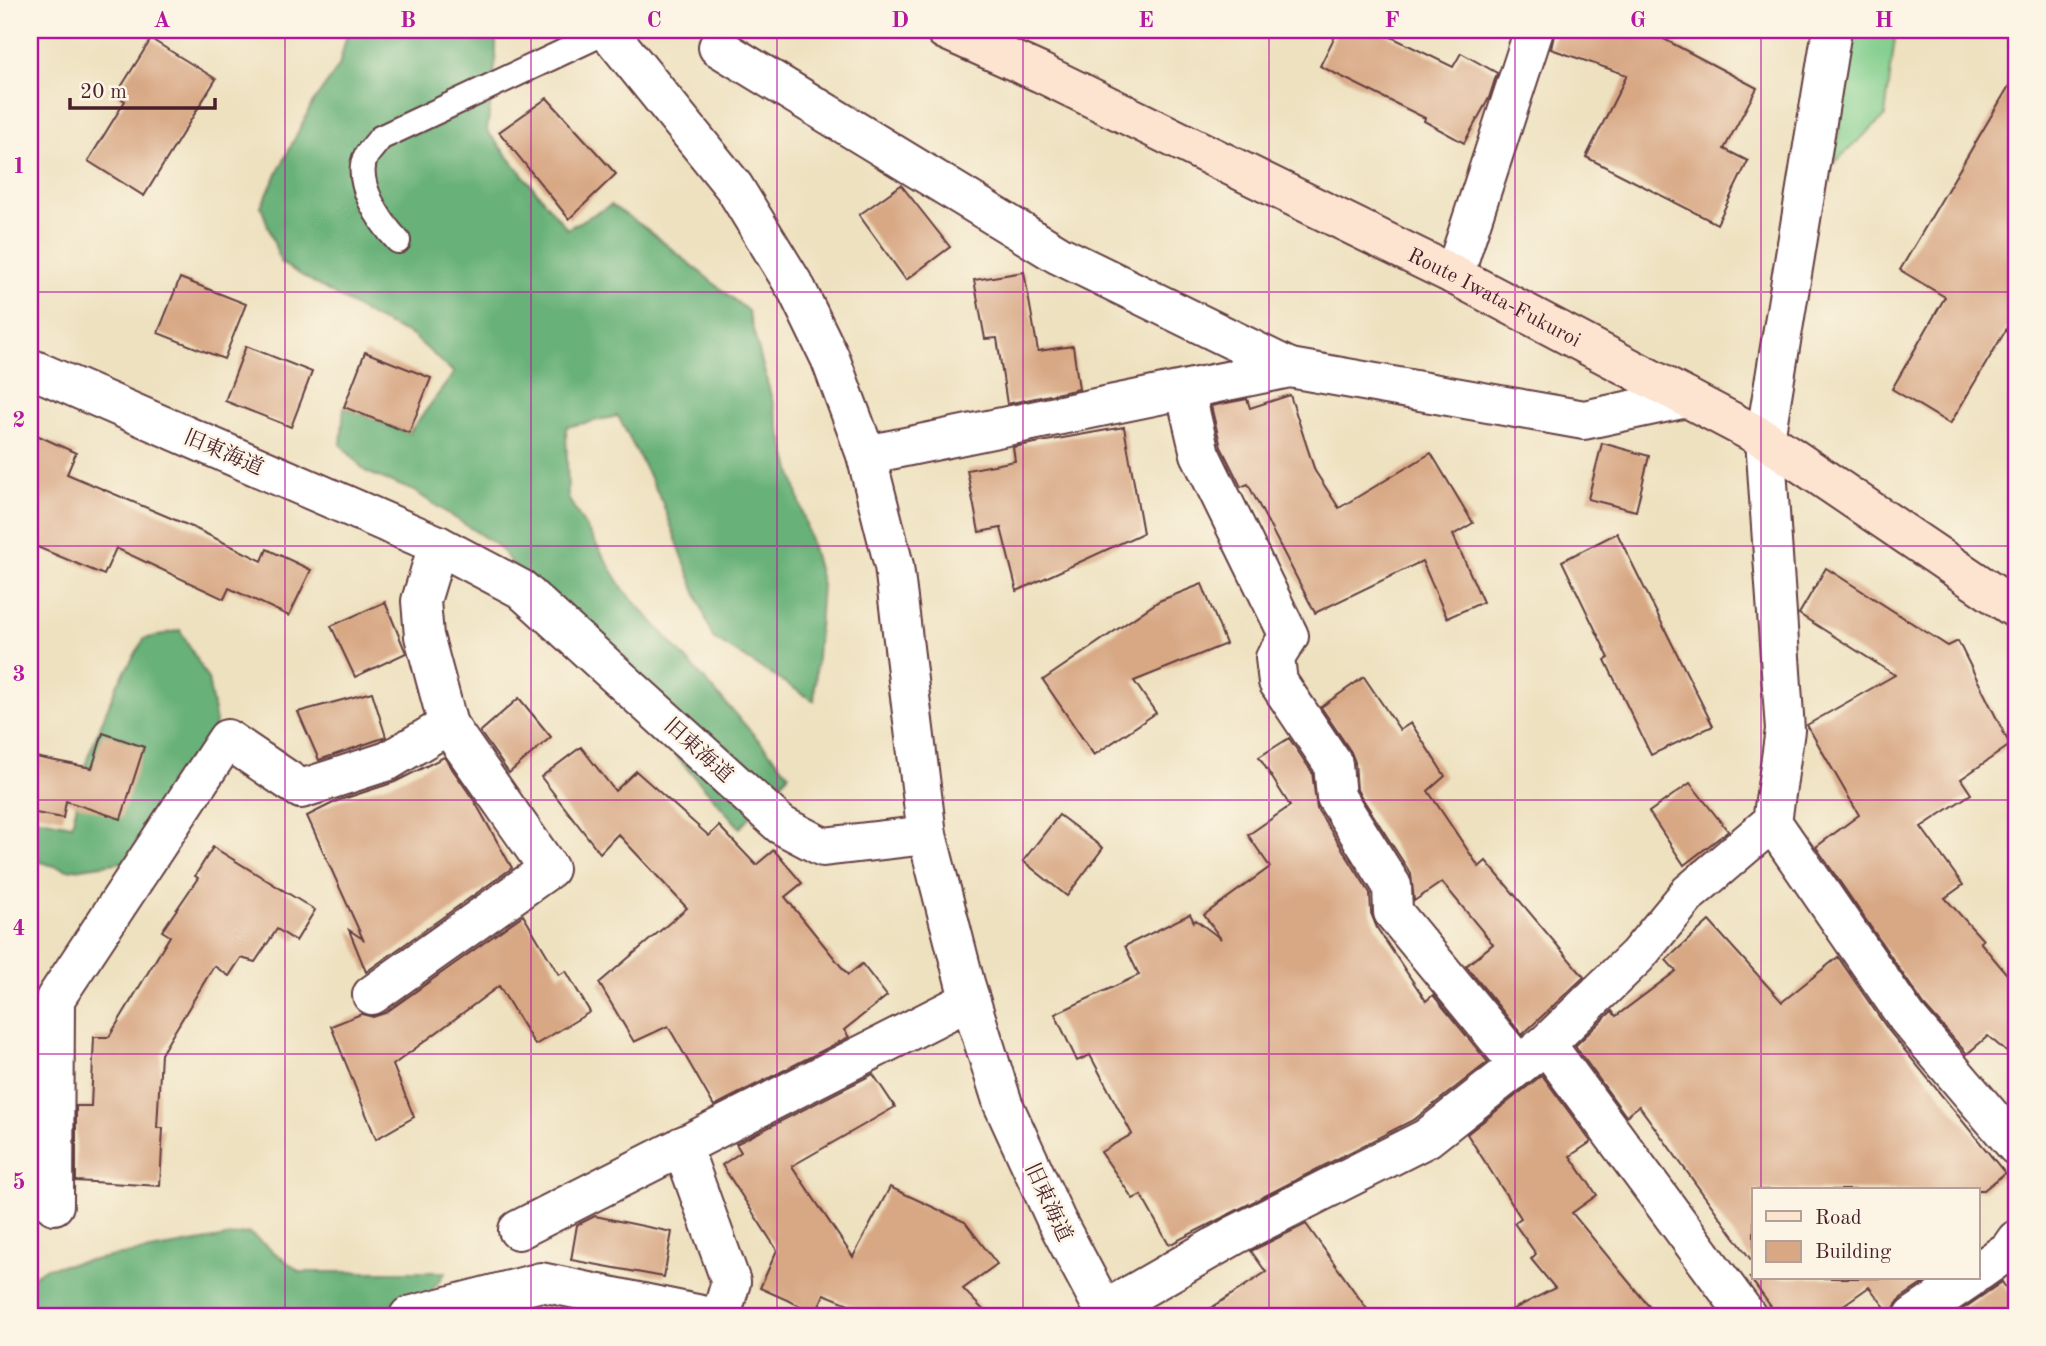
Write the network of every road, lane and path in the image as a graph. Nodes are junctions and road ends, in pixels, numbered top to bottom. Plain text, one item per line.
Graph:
1 (608, 30) edge
2 (945, 30) edge
3 (1534, 30) edge
4 (1832, 30) edge
5 (718, 47) dead end
6 (398, 241) dead end
7 (1454, 275) junction
8 (30, 368) edge
9 (1290, 368) junction
10 (1185, 390) junction
11 (1687, 398) junction
12 (1765, 439) junction
13 (866, 455) junction
14 (439, 545) junction
15 (2016, 609) edge
16 (447, 725) junction
17 (1772, 822) junction
18 (927, 835) junction
19 (372, 995) dead end
20 (970, 1000) junction
21 (1533, 1054) junction
22 (681, 1146) junction
23 (2016, 1146) edge
24 (54, 1205) dead end
25 (518, 1230) dead end
26 (2014, 1250) edge
27 (1980, 1271) edge
28 (1967, 1280) edge
29 (1105, 1313) edge
30 (409, 1316) edge
31 (707, 1316) edge
32 (721, 1316) edge
33 (1747, 1316) edge
34 (1914, 1316) edge

1 - 6 lane
1 - 13 street
2 - 7 main road, Route Iwata-Fukuroi
3 - 7 street
4 - 12 street
5 - 9 street
7 - 11 main road, Route Iwata-Fukuroi
8 - 14 street, 旧東海道
9 - 10 street
9 - 11 street
10 - 13 street
10 - 21 street
11 - 12 main road, Route Iwata-Fukuroi
12 - 15 main road, Route Iwata-Fukuroi
12 - 17 street
13 - 18 street
14 - 16 street
14 - 18 street, 旧東海道
16 - 19 street
16 - 24 street
17 - 21 street
17 - 23 street
18 - 20 street, 旧東海道
20 - 22 street
20 - 29 street, 旧東海道
21 - 29 street
21 - 33 street
22 - 25 street
22 - 32 street
26 - 27 street
28 - 34 street
30 - 31 street

